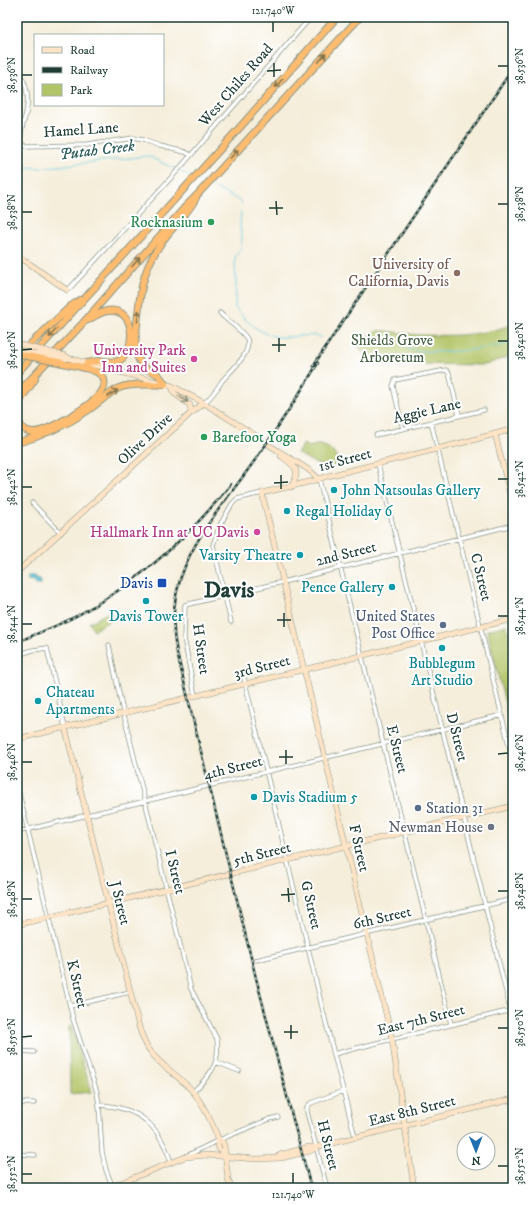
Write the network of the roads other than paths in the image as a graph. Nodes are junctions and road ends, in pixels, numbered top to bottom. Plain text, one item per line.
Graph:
1 (311, 17) edge
2 (337, 17) edge
3 (360, 17) edge
4 (17, 72) edge
5 (191, 155) junction
6 (198, 194) junction
7 (17, 255) edge
8 (66, 290) joint
9 (89, 294) junction
10 (220, 313) dead end
11 (83, 323) junction
12 (17, 344) edge
13 (17, 352) edge
14 (17, 357) edge
15 (65, 361) junction
16 (87, 363) junction
17 (40, 370) junction
18 (17, 373) edge
19 (165, 384) junction
20 (172, 386) junction
21 (17, 394) edge
22 (204, 403) junction
23 (17, 408) edge
24 (484, 410) dead end
25 (192, 413) junction
26 (459, 415) junction
27 (17, 418) edge
28 (431, 422) junction
29 (403, 429) junction
30 (513, 429) edge
31 (495, 434) junction
32 (376, 435) dead end
33 (261, 439) tunnel mouth
34 (17, 442) edge
35 (269, 445) tunnel mouth
36 (437, 449) junction
37 (278, 450) junction
38 (378, 464) junction
39 (513, 477) edge
40 (319, 479) junction
41 (506, 479) junction
42 (291, 487) junction
43 (262, 493) junction
44 (32, 503) dead end
45 (513, 506) edge
46 (513, 525) edge
47 (61, 533) junction
48 (459, 539) junction
49 (400, 553) junction
50 (341, 568) junction
51 (17, 572) edge
52 (283, 581) junction
53 (224, 596) junction
54 (185, 605) joint
55 (513, 619) edge
56 (231, 622) dead end
57 (481, 627) junction
58 (422, 641) junction
59 (109, 645) dead end
60 (17, 655) edge
61 (363, 655) junction
62 (304, 670) junction
63 (245, 681) junction
64 (195, 696) junction
65 (124, 713) junction
66 (502, 715) junction
67 (65, 727) junction
68 (442, 730) junction
69 (17, 738) edge
70 (383, 744) junction
71 (325, 758) junction
72 (513, 762) edge
73 (266, 772) junction
74 (17, 785) edge
75 (145, 801) junction
76 (513, 806) edge
77 (87, 815) junction
78 (464, 817) junction
79 (28, 830) junction
80 (17, 832) edge
81 (405, 832) junction
82 (347, 846) junction
83 (288, 860) junction
84 (167, 889) junction
85 (513, 899) edge
86 (108, 903) junction
87 (485, 906) junction
88 (49, 918) junction
89 (427, 920) junction
90 (17, 925) edge
91 (367, 934) junction
92 (308, 948) junction
93 (256, 960) dead end
94 (130, 992) junction
95 (70, 1006) junction
96 (512, 1010) edge
97 (513, 1016) edge
98 (451, 1024) junction
99 (392, 1039) junction
100 (17, 1051) edge
101 (34, 1052) dead end
102 (334, 1054) junction
103 (216, 1062) junction
104 (239, 1071) dead end
105 (343, 1091) junction
106 (193, 1092) junction
107 (513, 1099) edge
108 (17, 1103) edge
109 (34, 1103) dead end
110 (99, 1106) junction
111 (278, 1117) dead end
112 (405, 1125) junction
113 (355, 1137) junction
114 (218, 1140) junction
115 (316, 1147) junction
116 (17, 1154) edge
117 (35, 1155) dead end
118 (225, 1156) junction
119 (184, 1158) junction
120 (171, 1162) junction
121 (111, 1187) edge
122 (232, 1188) edge
123 (327, 1188) edge
124 (414, 1188) edge

1 - 5 street, West Chiles Road
2 -> 9 highway
6 -> 3 highway
4 - 5 street, Hamel Lane
5 - 8 street, West Chiles Road
11 -> 6 highway
19 -> 6 highway
7 - 8 street
9 - 14 highway
9 -> 18 highway
10 - 22 street, Olive Drive
11 - 16 highway
11 - 17 highway
12 - 15 street, bridge
13 - 15 highway, bridge
15 - 16 street
15 - 27 highway
16 - 19 street
17 - 21 highway
17 - 23 highway
19 - 20 street
34 -> 19 highway
20 - 22 street
20 -> 25 street
22 - 25 street, Olive Drive
22 - 33 street
24 - 26 street, Aggie Lane
25 - 47 street, Olive Drive
26 - 28 street, Aggie Lane
26 - 29 street
28 - 29 street, Aggie Lane
28 - 36 street, C Street
29 - 32 street, Aggie Lane
30 - 31 street, 1st Street
31 - 36 street, 1st Street
31 - 41 street
35 - 37 street
36 - 38 street, 1st Street
36 - 48 street, C Street
37 - 40 street
37 - 42 street
38 - 40 street, 1st Street
38 - 49 street, D Street
39 - 41 street
40 - 42 street, 1st Street
40 - 50 street, E Street
41 - 45 street
42 - 43 street, 1st Street
43 - 52 street, F Street
43 - 53 street, 1st Street
44 - 47 street
46 - 48 street, 2nd Street
47 - 51 street, Olive Drive
48 - 49 street, 2nd Street
48 - 57 street, C Street
49 - 50 street, 2nd Street
49 - 58 street, D Street
50 - 52 street, 2nd Street
50 - 61 street, E Street
52 - 53 street, 2nd Street
52 - 62 street, F Street
53 - 54 street, 2nd Street
53 - 56 street
54 - 64 street, H Street
55 - 57 street, 3rd Street
57 - 58 street, 3rd Street
57 - 66 street, C Street
58 - 61 street, 3rd Street
58 - 68 street, D Street
59 - 65 street, I Street
60 - 67 street, J Street
61 - 62 street, 3rd Street
61 - 70 street, E Street
62 - 63 street, 3rd Street
62 - 71 street, F Street
63 - 64 street, 3rd Street
63 - 73 street, G Street
64 - 65 street, 3rd Street
65 - 67 street, 3rd Street
65 - 75 street, I Street
66 - 68 street, 4th Street
66 - 72 street, C Street
67 - 69 street, 3rd Street
67 - 77 street, J Street
68 - 70 street, 4th Street
68 - 78 street, D Street
70 - 71 street, 4th Street
70 - 81 street, E Street
71 - 73 street, 4th Street
71 - 82 street, F Street
73 - 75 street, 4th Street
73 - 83 street, G Street
74 - 79 street, K Street
75 - 77 street, 4th Street
75 - 84 street, I Street
76 - 78 street, 5th Street
77 - 79 street, 4th Street
77 - 86 street, J Street
78 - 81 street, 5th Street
78 - 87 street, D Street
79 - 80 street, 4th Street
79 - 88 street, K Street
81 - 82 street, 5th Street
81 - 89 street, E Street
82 - 83 street, 5th Street
82 - 91 street, F Street
83 - 84 street, 5th Street
83 - 92 street, G Street
84 - 86 street, 5th Street
84 - 103 street, I Street
85 - 87 street, 6th Street
86 - 88 street, 5th Street
86 - 94 street, J Street
87 - 89 street, 6th Street
87 - 96 street, D Street
88 - 90 street, 5th Street
88 - 95 street, K Street
89 - 91 street, 6th Street
89 - 98 street, E Street
91 - 92 street, 6th Street
91 - 99 street, F Street
92 - 93 street, 6th Street
92 - 102 street, G Street
94 - 95 street
94 - 106 street, J Street
95 - 110 street, K Street
96 - 97 street, D Street
96 - 98 street, East 7th Street
98 - 99 street, East 7th Street
99 - 102 street, East 7th Street
99 - 112 street, F Street
100 - 101 street
102 - 105 street, G Street
103 - 104 street
103 - 106 street, I Street
105 - 113 street, G Street
105 - 115 street, H Street
106 - 114 street, J Street
107 - 112 street, East 8th Street
108 - 109 street
110 - 120 street
110 - 121 street, K Street
111 - 114 street
112 - 113 street, East 8th Street
112 - 124 street, F Street
113 - 115 street, East 8th Street
114 - 118 street, J Street
114 - 119 street
115 - 118 street, East 8th Street
115 - 123 street, H Street
116 - 117 street
118 - 119 street, East 8th Street
118 - 122 street, J Street
119 - 120 street, East 8th Street
120 - 121 street, East 8th Street

